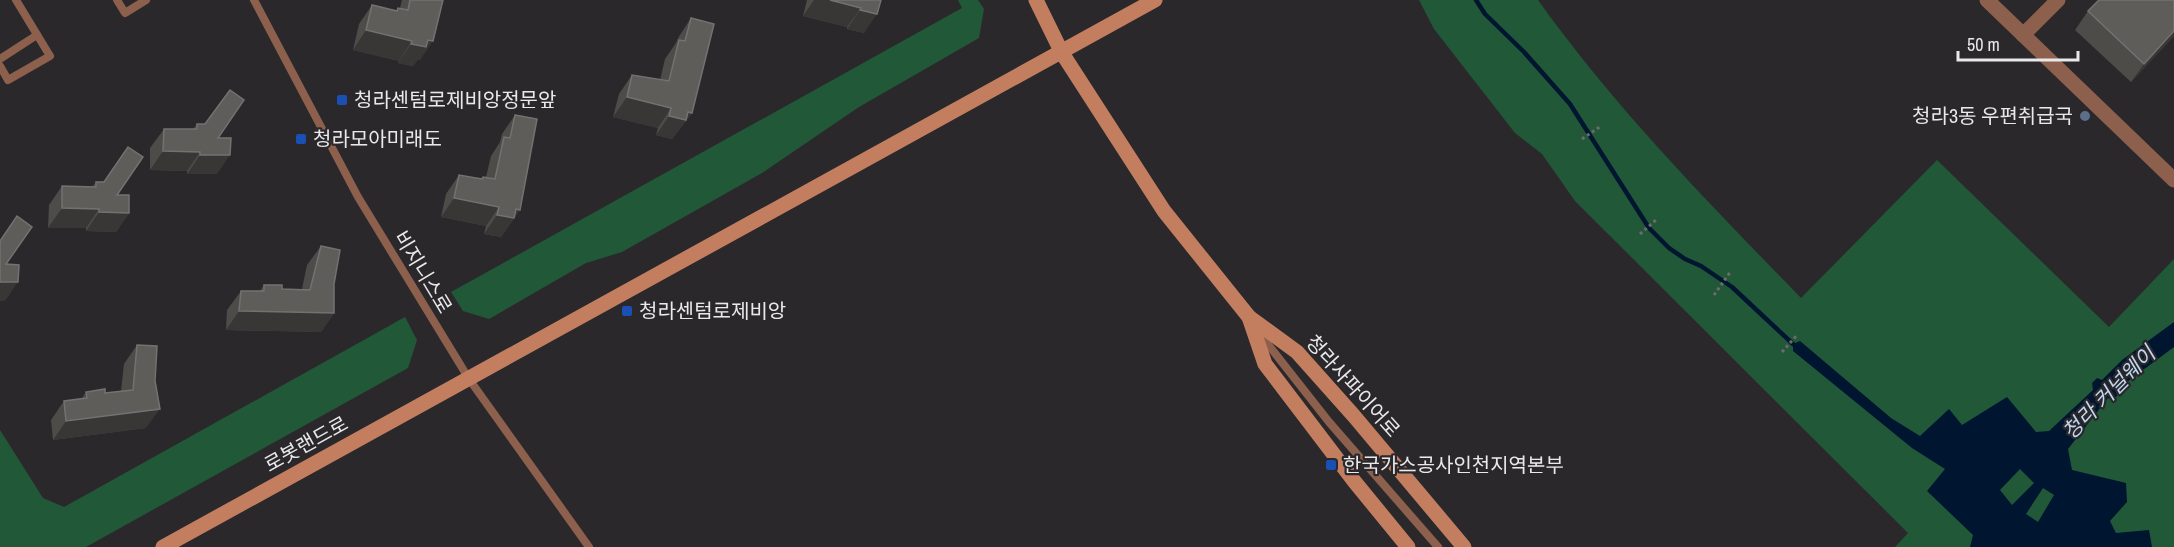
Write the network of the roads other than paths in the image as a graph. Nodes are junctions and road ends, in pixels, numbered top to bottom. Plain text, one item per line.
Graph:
1 (16, 0) edge
2 (117, 0) edge
3 (146, 0) edge
4 (254, 0) edge
5 (1036, 0) edge
6 (1155, 0) edge
7 (1987, 0) edge
8 (2058, 0) edge
9 (37, 35) junction
10 (2024, 35) junction
11 (1062, 53) junction
12 (0, 59) edge
13 (0, 66) edge
14 (2174, 180) edge
15 (1249, 317) junction
16 (469, 379) junction
17 (164, 547) edge
18 (589, 547) edge
19 (1408, 547) edge
20 (1438, 547) edge
21 (1464, 547) edge

1 - 9 lane
2 - 3 lane
4 - 16 lane, 비지니스로
5 - 11 main road
6 - 11 main road, 로봇랜드로
7 - 10 street
8 - 10 street
9 - 12 lane
9 - 13 lane
10 - 14 street
11 - 15 main road
11 - 16 main road, 로봇랜드로
15 - 19 main road
15 - 20 lane
15 - 21 main road, 청라사파이어로
16 - 17 main road, 로봇랜드로
16 - 18 lane, 비지니스로

